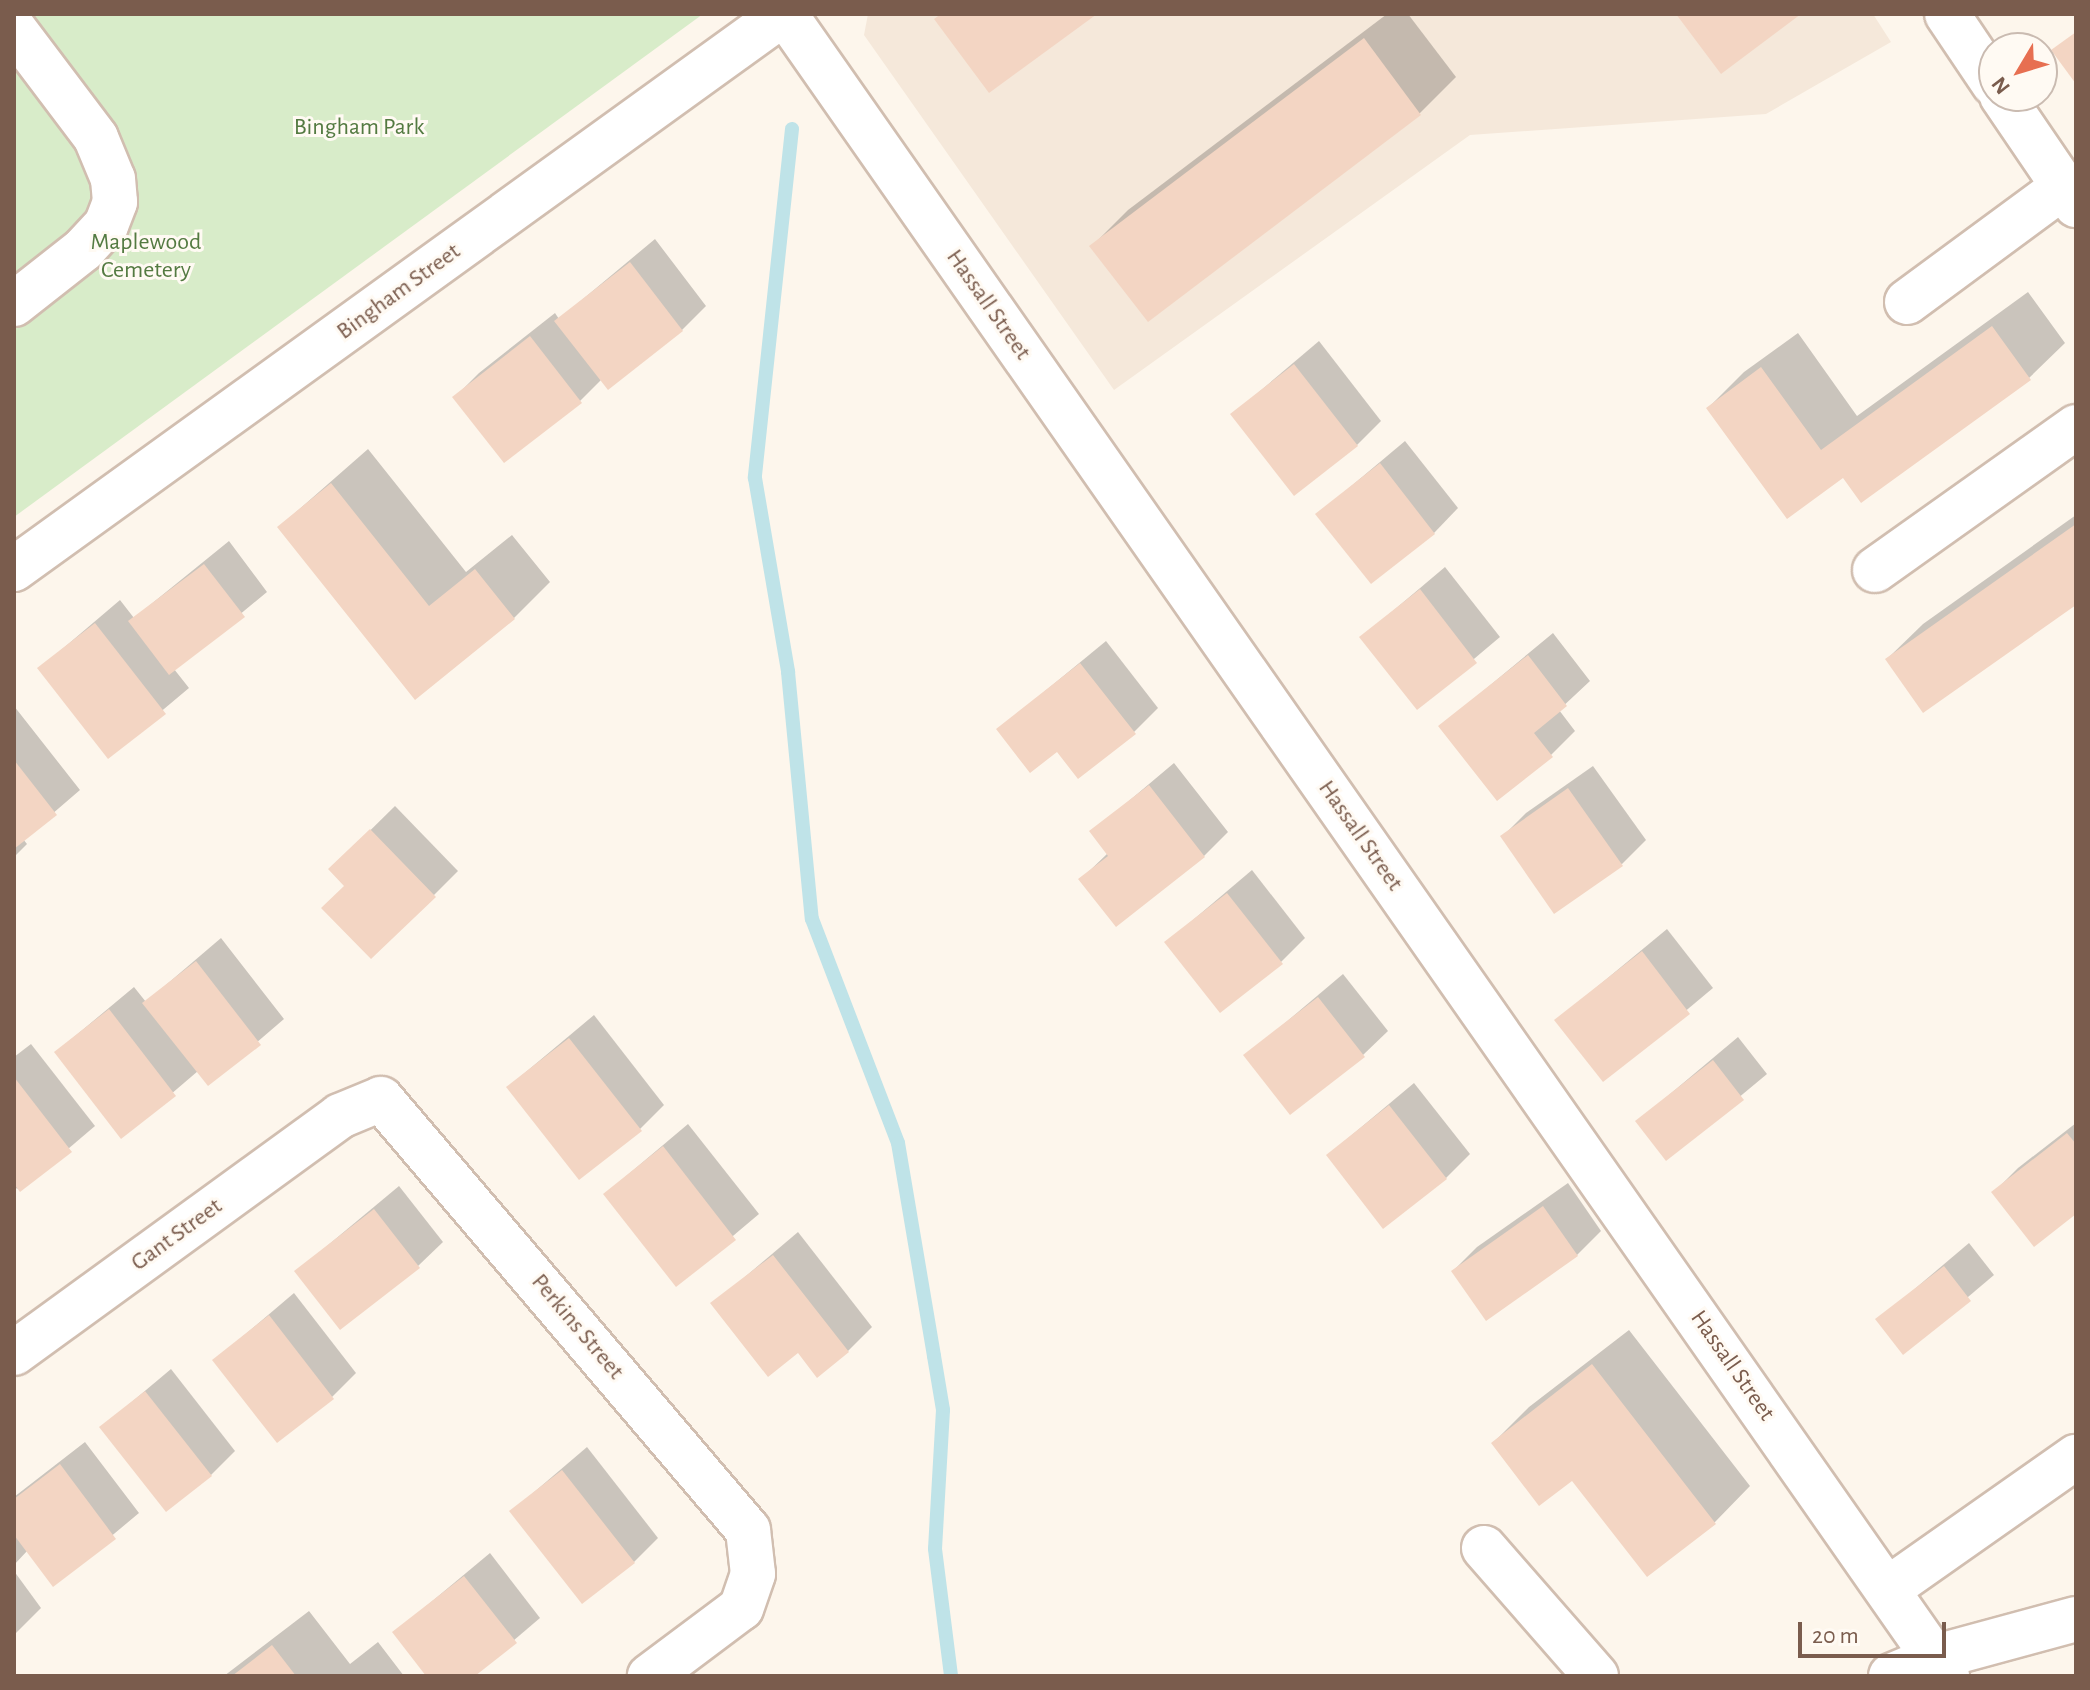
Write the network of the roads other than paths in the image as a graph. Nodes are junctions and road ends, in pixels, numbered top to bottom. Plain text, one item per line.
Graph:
1 (784, 14) edge
2 (1947, 14) edge
3 (14, 29) edge
4 (1978, 60) edge
5 (2013, 112) edge
6 (2070, 196) edge
7 (1907, 302) dead end
8 (14, 304) edge
9 (2076, 427) edge
10 (14, 569) edge
11 (1875, 570) dead end
12 (340, 1116) joint
13 (14, 1353) edge
14 (2076, 1457) edge
15 (1484, 1548) dead end
16 (1888, 1589) junction
17 (2076, 1619) edge
18 (1941, 1667) edge
19 (650, 1676) edge
20 (1596, 1676) edge
21 (1891, 1676) edge

1 - 10 street, Bingham Street
1 - 16 street, Hassall Street
2 - 4 street
3 - 8 street
5 - 6 street
6 - 7 street
9 - 11 street
12 - 13 street, Gant Street
12 - 19 street, Perkins Street
14 - 16 street
15 - 20 street
16 - 18 street, Hassall Street
17 - 18 street
18 - 21 street

